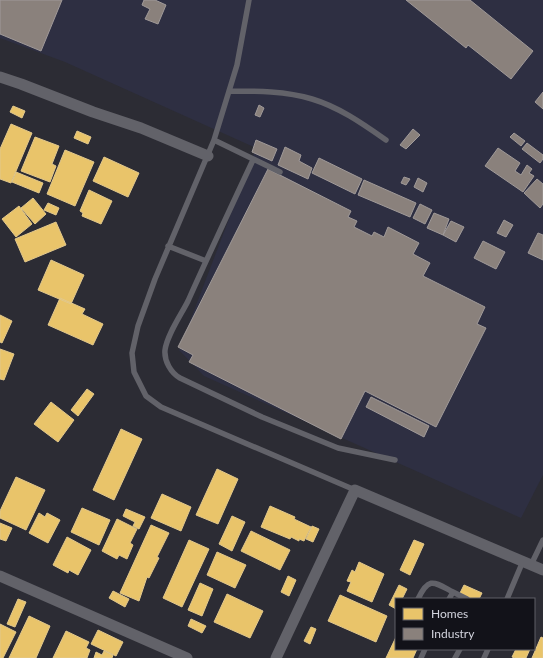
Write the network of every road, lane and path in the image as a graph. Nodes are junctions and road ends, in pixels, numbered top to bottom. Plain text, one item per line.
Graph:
1 (249, 0) edge
2 (0, 77) edge
3 (229, 91) junction
4 (214, 140) junction
5 (386, 140) dead end
6 (208, 156) junction
7 (253, 160) junction
8 (280, 172) dead end
9 (168, 246) junction
10 (206, 261) junction
11 (395, 460) dead end
12 (355, 490) junction
13 (543, 540) edge
14 (527, 564) junction
15 (543, 570) edge
16 (0, 576) edge
17 (453, 592) junction
18 (418, 598) edge
19 (450, 598) edge
20 (465, 598) edge
21 (508, 598) edge
22 (187, 658) edge
23 (276, 658) edge

1 - 3 lane
2 - 6 street
3 - 4 lane
3 - 5 lane
4 - 6 lane
4 - 7 lane
6 - 9 lane
7 - 8 lane
7 - 10 lane
9 - 10 lane
9 - 12 lane
10 - 11 lane
12 - 14 street
12 - 23 street
13 - 14 lane
14 - 15 street
14 - 21 lane
16 - 22 street
17 - 18 lane
17 - 19 lane
17 - 20 lane

